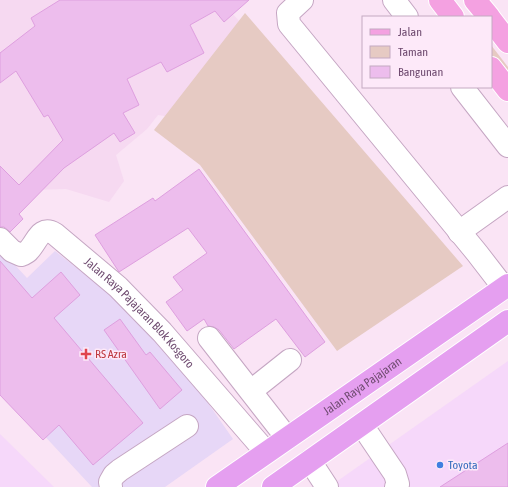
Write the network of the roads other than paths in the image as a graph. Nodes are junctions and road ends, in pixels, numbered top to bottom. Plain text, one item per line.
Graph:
1 (302, 0) edge
2 (394, 0) edge
3 (440, 0) edge
4 (475, 0) edge
5 (406, 16) edge
6 (452, 16) edge
7 (487, 16) edge
8 (492, 21) edge
9 (508, 42) edge
10 (492, 69) edge
11 (463, 88) edge
12 (508, 90) edge
13 (508, 146) edge
14 (508, 197) edge
15 (459, 232) junction
16 (0, 239) edge
17 (506, 287) edge
18 (506, 326) edge
19 (210, 338) dead end
20 (290, 360) dead end
21 (251, 391) junction
22 (362, 425) junction
23 (186, 426) dead end
24 (286, 438) junction
25 (266, 452) junction
26 (310, 461) junction
27 (111, 487) edge
28 (217, 487) edge
29 (272, 487) edge
30 (327, 487) edge
31 (396, 487) edge

1 - 15 street
2 - 5 street
3 - 6 main road
4 - 7 main road
8 - 9 main road
10 - 12 main road
11 - 13 street
14 - 15 street
15 - 17 street
16 - 25 street, Jalan Raya Pajajaran Blok Kosgoro
17 - 24 highway, Jalan Raya Pajajaran
18 - 22 highway
19 - 21 street
20 - 21 street
21 - 24 street
22 - 26 highway
22 - 31 street
23 - 27 street
24 - 25 highway, Jalan Raya Pajajaran
25 - 28 highway, Jalan Raya Pajajaran
26 - 29 highway
26 - 30 street

